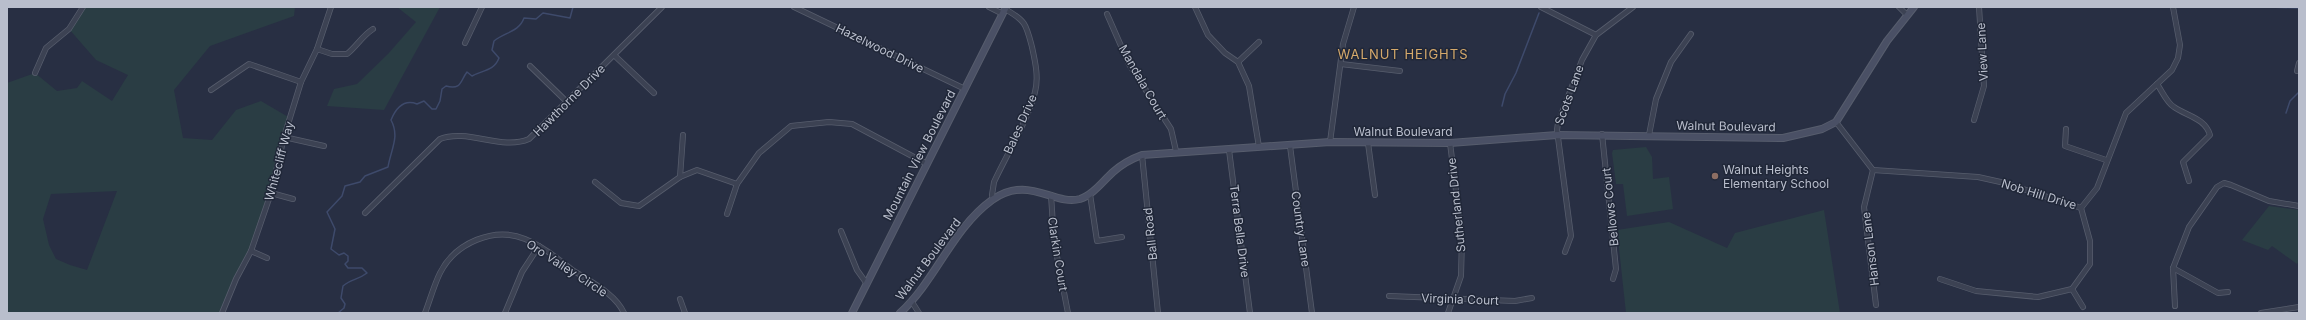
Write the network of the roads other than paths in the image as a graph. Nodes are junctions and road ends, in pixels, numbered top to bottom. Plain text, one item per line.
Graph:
1 (82, 7) edge
2 (331, 7) edge
3 (482, 7) edge
4 (662, 7) edge
5 (794, 7) edge
6 (989, 7) edge
7 (1195, 7) edge
8 (1354, 7) edge
9 (1541, 7) edge
10 (1633, 7) edge
11 (1899, 7) edge
12 (1914, 7) edge
13 (1979, 7) edge
14 (2173, 7) edge
15 (1005, 10) edge
16 (1107, 14) dead end
17 (1907, 15) junction
18 (373, 29) dead end
19 (1691, 34) dead end
20 (1596, 35) junction
21 (1259, 42) dead end
22 (465, 43) dead end
23 (317, 49) junction
24 (614, 55) junction
25 (1238, 62) junction
26 (2299, 63) edge
27 (1341, 64) junction
28 (530, 66) dead end
29 (1400, 71) dead end
30 (2297, 71) dead end
31 (35, 73) dead end
32 (301, 82) junction
33 (2157, 84) junction
34 (211, 90) dead end
35 (965, 90) junction
36 (654, 93) dead end
37 (567, 102) junction
38 (1974, 120) dead end
39 (1836, 122) junction
40 (2066, 129) dead end
41 (1602, 134) junction
42 (682, 135) dead end
43 (1557, 135) junction
44 (1649, 135) junction
45 (284, 137) junction
46 (1330, 142) junction
47 (1368, 143) junction
48 (1450, 143) junction
49 (324, 146) dead end
50 (1290, 146) junction
51 (1259, 147) junction
52 (1229, 150) junction
53 (1176, 151) junction
54 (1142, 155) junction
55 (2106, 160) junction
56 (927, 164) junction
57 (1873, 170) junction
58 (680, 177) junction
59 (2189, 181) dead end
60 (595, 182) dead end
61 (737, 184) junction
62 (271, 193) junction
63 (1090, 194) junction
64 (1051, 195) junction
65 (1375, 195) dead end
66 (294, 199) dead end
67 (993, 199) junction
68 (2299, 206) edge
69 (2081, 208) junction
70 (365, 213) dead end
71 (727, 214) dead end
72 (841, 231) dead end
73 (1122, 237) dead end
74 (539, 246) junction
75 (251, 251) junction
76 (1565, 252) dead end
77 (267, 258) dead end
78 (2173, 268) junction
79 (1613, 279) dead end
80 (1940, 279) dead end
81 (867, 284) junction
82 (2072, 289) junction
83 (2228, 292) dead end
84 (1389, 296) dead end
85 (1454, 298) junction
86 (1532, 298) dead end
87 (680, 299) dead end
88 (912, 302) junction
89 (1876, 305) dead end
90 (2175, 306) dead end
91 (2083, 307) dead end
92 (2299, 307) edge
93 (222, 313) edge
94 (425, 313) edge
95 (505, 313) edge
96 (624, 313) edge
97 (685, 313) edge
98 (852, 313) edge
99 (900, 313) edge
100 (919, 313) edge
101 (1068, 313) edge
102 (1158, 313) edge
103 (1250, 313) edge
104 (1312, 313) edge
105 (1448, 313) edge
106 (2261, 313) edge

1 - 31 street
2 - 23 street, Whitecliff Way
3 - 22 street
4 - 24 street, Hawthorne Drive
5 - 35 street, Hazelwood Drive
6 - 15 street, Bales Drive
7 - 25 street
8 - 27 street
9 - 20 street
10 - 20 street, Scots Lane
11 - 17 street
12 - 17 street
13 - 38 street, View Lane
14 - 33 street, Nob Hill Drive
15 - 35 street, Mountain View Boulevard
15 - 67 street, Bales Drive
16 - 53 street, Mandala Court
17 - 39 street
18 - 23 street
19 - 44 street
20 - 43 street, Scots Lane
21 - 25 street
23 - 32 street, Whitecliff Way
24 - 36 street
24 - 37 street, Hawthorne Drive
25 - 51 street
26 - 30 street
27 - 29 street
27 - 46 street
28 - 37 street
32 - 34 street
32 - 45 street, Whitecliff Way
33 - 55 street, Nob Hill Drive
33 - 59 street
35 - 56 street, Mountain View Boulevard
37 - 70 street, Hawthorne Drive
39 - 44 street, Walnut Boulevard
39 - 57 street
40 - 55 street
41 - 43 street, Walnut Boulevard
41 - 44 street, Walnut Boulevard
41 - 79 street, Bellows Court
42 - 58 street
43 - 48 street, Walnut Boulevard
43 - 76 street, Scots Lane
45 - 49 street
45 - 62 street, Whitecliff Way
46 - 47 street, Walnut Boulevard
46 - 50 street, Walnut Boulevard
47 - 48 street, Walnut Boulevard
47 - 65 street
48 - 85 street, Sutherland Drive
50 - 51 street, Walnut Boulevard
50 - 104 street, Country Lane
51 - 52 street, Walnut Boulevard
52 - 53 street, Walnut Boulevard
52 - 103 street, Terra Bella Drive
53 - 54 street, Walnut Boulevard
54 - 63 street, Walnut Boulevard
54 - 102 street, Ball Road
55 - 69 street, Nob Hill Drive
56 - 61 street
56 - 81 street, Mountain View Boulevard
57 - 69 street, Nob Hill Drive
57 - 89 street, Hanson Lane
58 - 60 street
58 - 61 street
61 - 71 street
62 - 66 street
62 - 75 street, Whitecliff Way
63 - 64 street, Walnut Boulevard
63 - 73 street
64 - 67 street, Walnut Boulevard
64 - 101 street, Clarkin Court
67 - 88 street, Walnut Boulevard
68 - 78 street
69 - 82 street
72 - 81 street
74 - 94 street, Oro Valley Circle
74 - 95 street
74 - 96 street, Oro Valley Circle
75 - 77 street
75 - 93 street, Whitecliff Way
78 - 83 street
78 - 90 street
80 - 82 street
81 - 98 street, Mountain View Boulevard
82 - 91 street
84 - 85 street, Virginia Court
85 - 86 street, Virginia Court
85 - 105 street, Sutherland Drive
87 - 97 street
88 - 99 street, Walnut Boulevard
88 - 100 street
92 - 106 street

